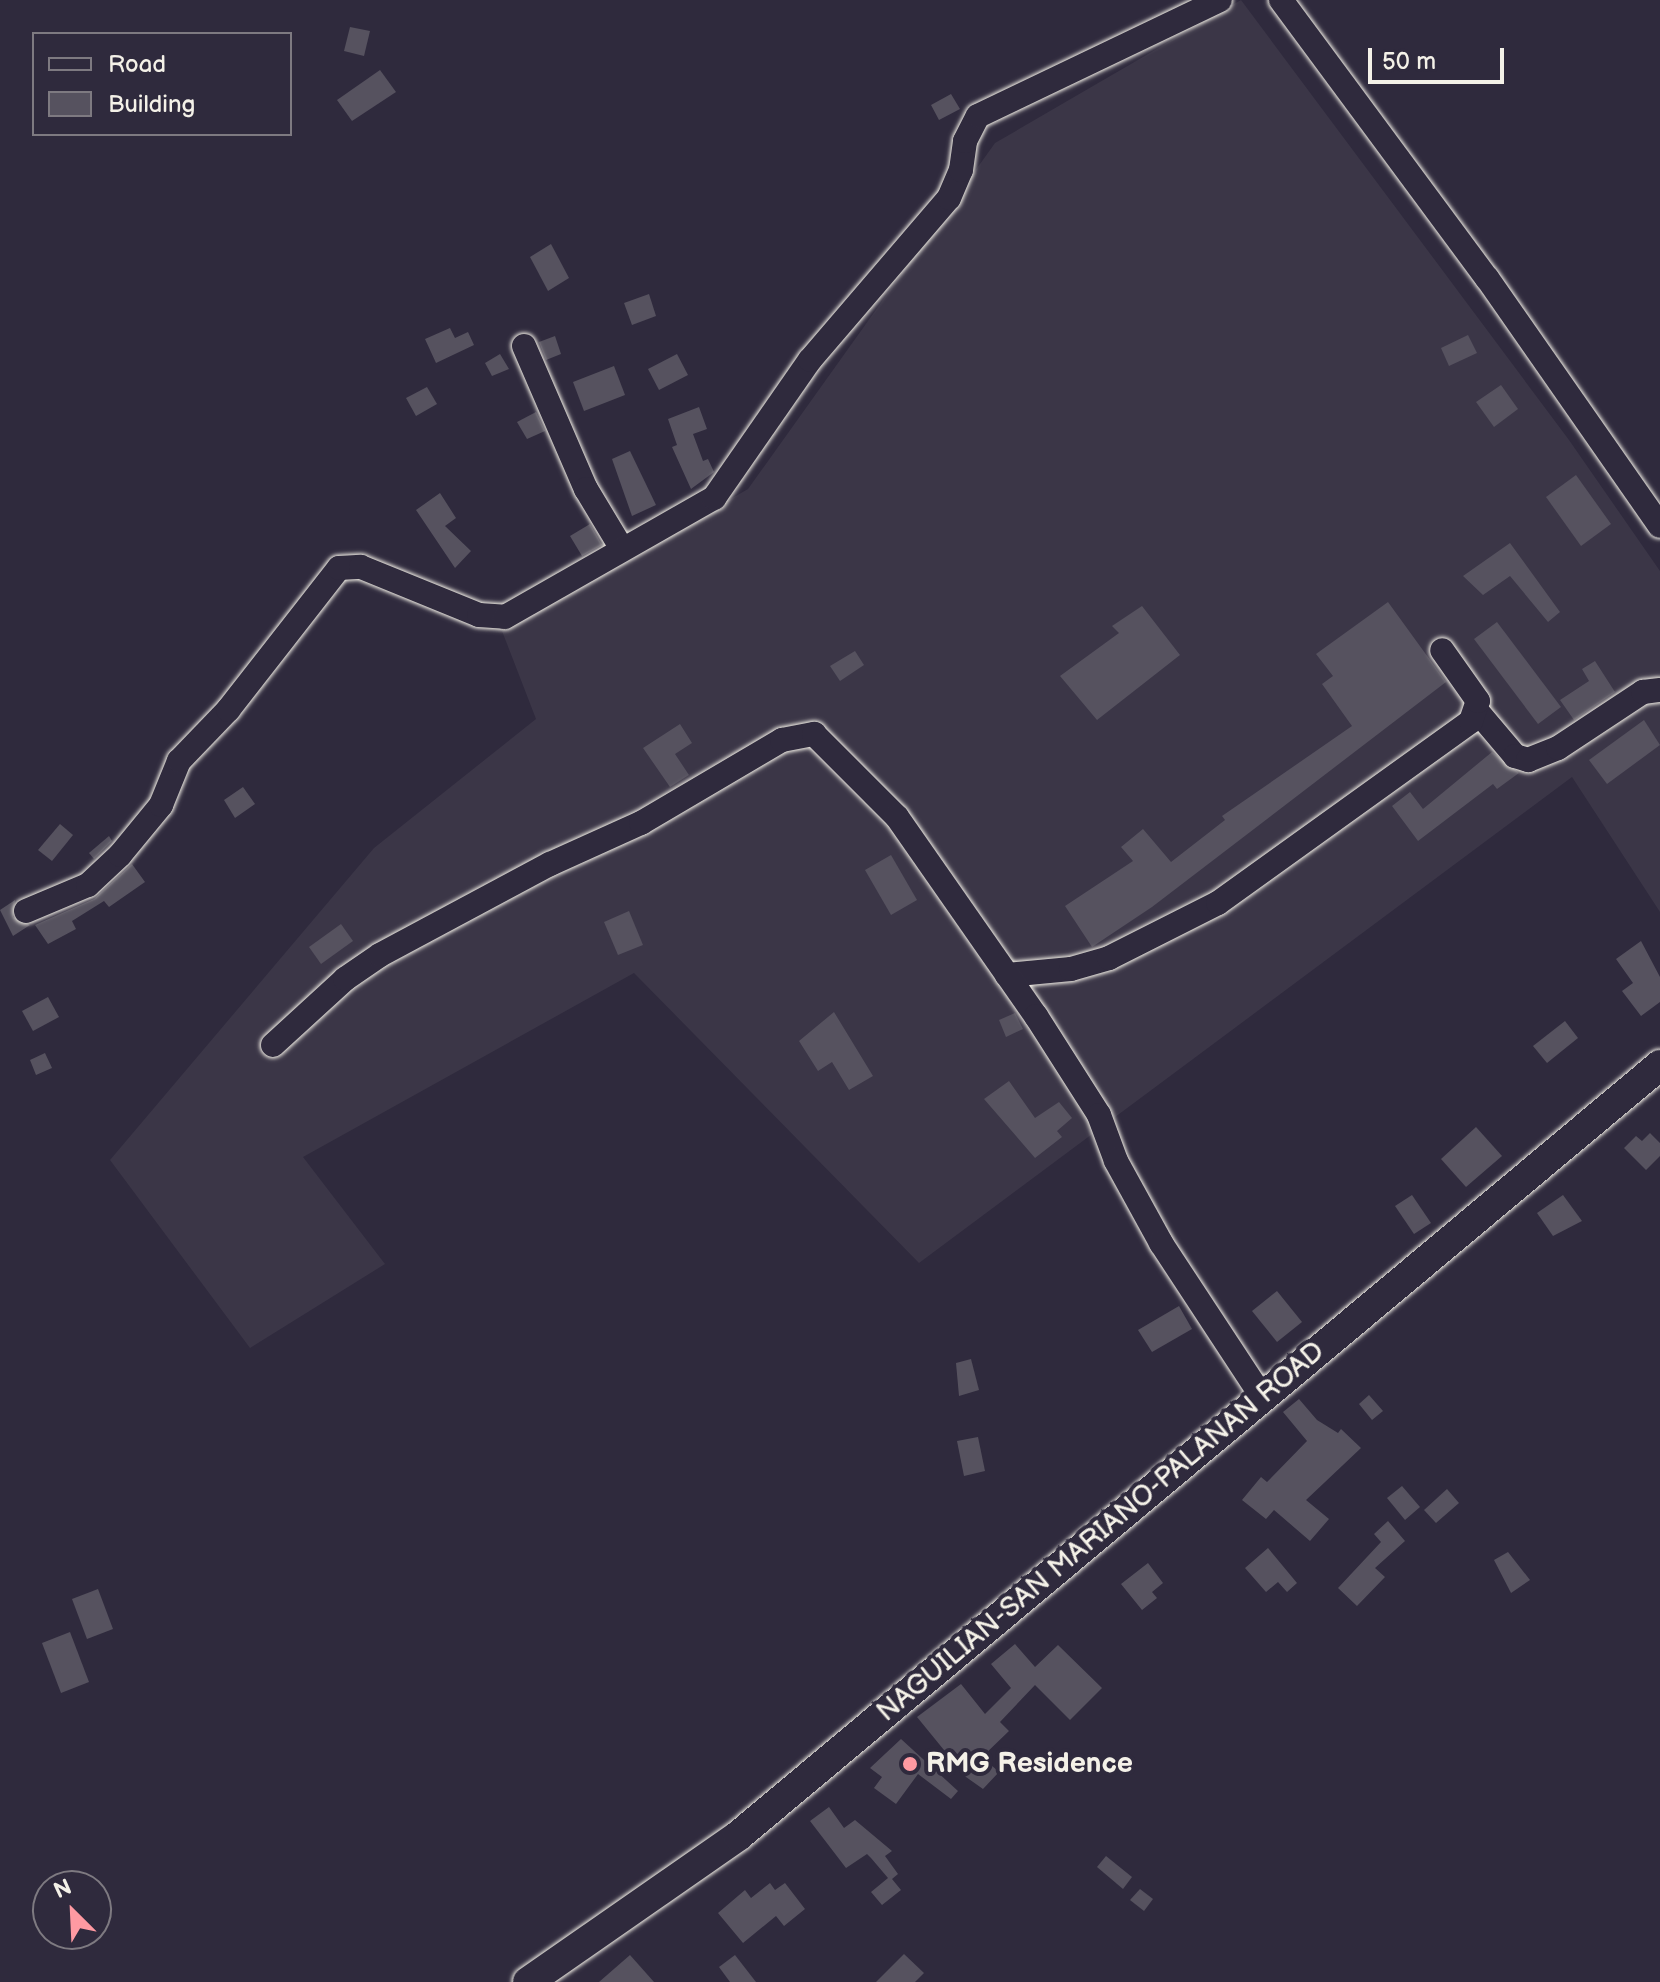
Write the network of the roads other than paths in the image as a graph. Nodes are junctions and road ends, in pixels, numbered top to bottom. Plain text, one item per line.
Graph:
1 (1220, 0) edge
2 (1281, 0) edge
3 (524, 346) dead end
4 (1660, 526) edge
5 (622, 549) junction
6 (1442, 650) dead end
7 (1660, 690) edge
8 (1477, 711) junction
9 (26, 911) dead end
10 (1007, 975) junction
11 (273, 1045) dead end
12 (1660, 1065) edge
13 (1262, 1397) junction
14 (528, 1982) edge

1 - 5 street
2 - 4 street
3 - 5 street
5 - 9 street
6 - 8 street
7 - 8 street
8 - 10 street
10 - 11 street
10 - 13 street
12 - 13 main road, NAGUILIAN-SAN MARIANO-PALANAN ROAD
13 - 14 main road, NAGUILIAN-SAN MARIANO-PALANAN ROAD

